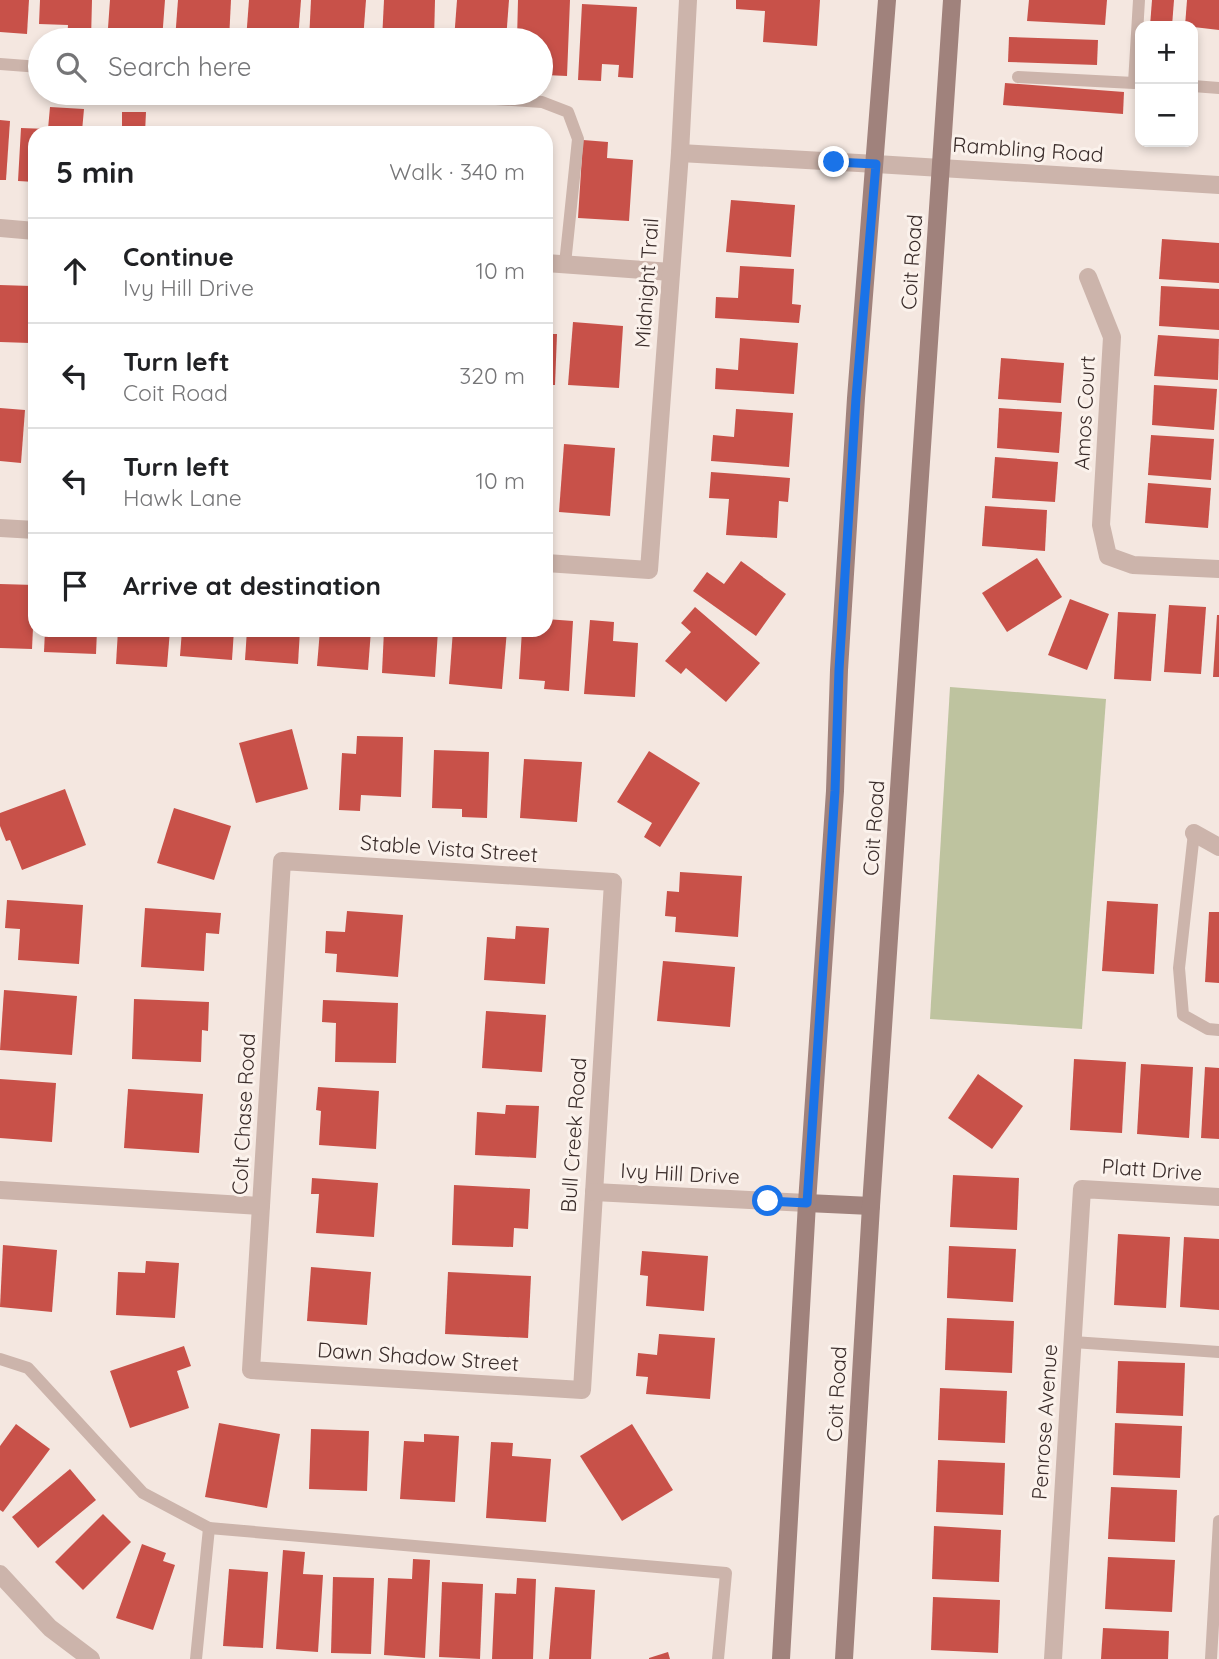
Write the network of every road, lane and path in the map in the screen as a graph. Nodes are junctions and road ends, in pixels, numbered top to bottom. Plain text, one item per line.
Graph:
1 (688, 0) edge
2 (887, 0) edge
3 (952, 0) edge
4 (1139, 0) edge
5 (1138, 21) edge
6 (0, 64) edge
7 (28, 66) edge
8 (1018, 77) dead end
9 (1135, 83) edge
10 (1198, 86) edge
11 (1219, 88) edge
12 (550, 105) edge
13 (680, 153) junction
14 (876, 164) junction
15 (941, 167) junction
16 (1219, 185) edge
17 (0, 228) edge
18 (28, 230) edge
19 (553, 263) edge
20 (565, 264) junction
21 (671, 272) junction
22 (1088, 277) dead end
23 (0, 528) edge
24 (28, 530) edge
25 (553, 563) edge
26 (1219, 569) edge
27 (1194, 833) joint
28 (1219, 847) edge
29 (282, 861) joint
30 (613, 882) joint
31 (1219, 1030) edge
32 (1082, 1189) joint
33 (0, 1190) edge
34 (594, 1192) junction
35 (1219, 1197) edge
36 (807, 1203) junction
37 (261, 1206) junction
38 (871, 1206) junction
39 (1073, 1342) junction
40 (1219, 1352) edge
41 (0, 1359) edge
42 (251, 1370) joint
43 (582, 1390) joint
44 (1219, 1521) edge
45 (209, 1528) junction
46 (0, 1574) edge
47 (91, 1659) edge
48 (195, 1659) edge
49 (718, 1659) edge
50 (781, 1659) edge
51 (844, 1659) edge
52 (1053, 1659) edge
53 (1211, 1659) edge

1 - 13 street, Midnight Trail
2 - 14 main road, Coit Road
3 - 15 main road, Coit Road
4 - 5 lane
6 - 7 lane
8 - 9 lane
10 - 11 lane
12 - 20 lane
13 - 14 street, Rambling Road
13 - 21 street, Midnight Trail
14 - 15 street, Rambling Road
14 - 36 main road, Coit Road
15 - 16 street, Rambling Road
15 - 38 main road, Coit Road
17 - 18 street
19 - 20 street
20 - 21 street
21 - 25 street, Midnight Trail
22 - 26 street, Amos Court
23 - 24 street
27 - 28 street
27 - 31 lane
29 - 30 street, Stable Vista Street
29 - 37 street, Colt Chase Road
30 - 34 street, Bull Creek Road
32 - 35 street, Platt Drive
32 - 39 street, Penrose Avenue
33 - 37 street
34 - 36 street, Ivy Hill Drive
34 - 43 street, Bull Creek Road
36 - 38 main road
36 - 50 main road, Coit Road
37 - 42 street, Colt Chase Road
38 - 51 main road, Coit Road
39 - 40 lane
39 - 52 street, Penrose Avenue
41 - 45 lane
42 - 43 street, Dawn Shadow Street
44 - 53 lane
45 - 48 lane
45 - 49 lane
46 - 47 street

